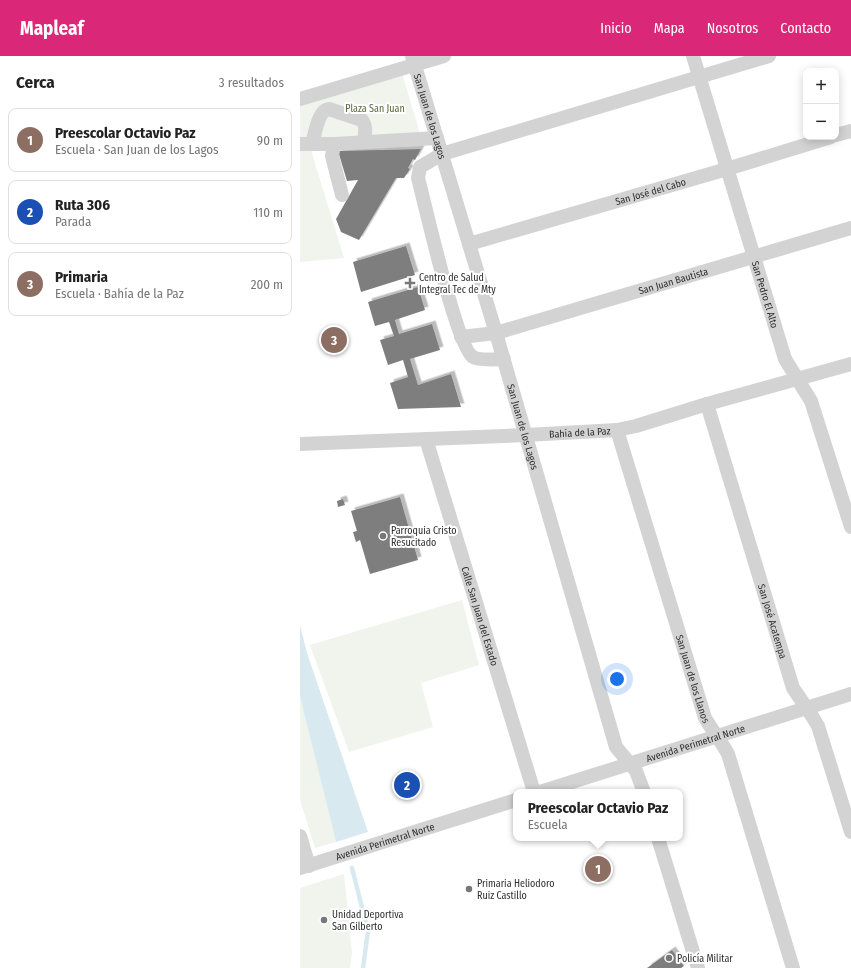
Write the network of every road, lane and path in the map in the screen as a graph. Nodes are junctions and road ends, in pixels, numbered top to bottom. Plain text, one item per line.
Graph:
1 (444, 56) edge
2 (693, 56) edge
3 (769, 56) edge
4 (414, 60) edge
5 (700, 77) junction
6 (300, 99) edge
7 (851, 131) edge
8 (839, 135) edge
9 (821, 140) edge
10 (364, 142) junction
11 (334, 144) junction
12 (304, 146) edge
13 (439, 146) junction
14 (727, 169) junction
15 (342, 195) dead end
16 (851, 228) edge
17 (469, 244) junction
18 (754, 257) junction
19 (496, 334) junction
20 (461, 337) junction
21 (504, 359) junction
22 (851, 364) edge
23 (797, 379) junction
24 (707, 404) junction
25 (617, 430) junction
26 (526, 435) junction
27 (426, 439) junction
28 (300, 444) edge
29 (851, 527) edge
30 (851, 694) edge
31 (806, 708) junction
32 (716, 737) junction
33 (630, 764) junction
34 (533, 789) edge
35 (550, 789) edge
36 (643, 789) edge
37 (513, 801) edge
38 (851, 832) edge
39 (300, 836) edge
40 (659, 841) edge
41 (304, 867) edge
42 (698, 968) edge
43 (794, 968) edge

1 - 4 street
2 - 5 street, San Pedro El Alto
3 - 5 street
4 - 6 street
4 - 13 street, San Juan de los Lagos
5 - 13 street
5 - 14 street, San Pedro El Alto
7 - 8 street
9 - 14 street, San José del Cabo
10 - 11 street
10 - 12 street
10 - 13 street
11 - 12 street
11 - 15 street
13 - 17 street, San Juan de los Lagos
13 - 20 street
14 - 17 street, San José del Cabo
14 - 18 street, San Pedro El Alto
16 - 18 street, San Juan Bautista
17 - 19 street, San Juan de los Lagos
18 - 19 street, San Juan Bautista
18 - 23 street, San Pedro El Alto
19 - 20 street, San Juan Bautista
19 - 21 street, San Juan de los Lagos
20 - 21 street
21 - 26 street, San Juan de los Lagos
22 - 23 street, Bahía de la Paz
23 - 24 street, Bahía de la Paz
23 - 29 street, San Pedro El Alto
24 - 25 street, Bahía de la Paz
24 - 31 street, San José Acatempa
25 - 26 street, Bahía de la Paz
25 - 32 street, San Juan de los Llanos
26 - 27 street, Bahía de la Paz
26 - 33 street, San Juan de los Lagos
27 - 28 street, Bahía de la Paz
27 - 34 street, Calle San Juan del Estado
30 - 31 street, Avenida Perimetral Norte
31 - 32 street, Avenida Perimetral Norte
31 - 38 street, San José Acatempa
32 - 33 street, Avenida Perimetral Norte
32 - 43 street, San Juan de los Llanos
33 - 35 street, Avenida Perimetral Norte
33 - 36 street, San Juan de los Lagos
37 - 41 street, Avenida Perimetral Norte
39 - 41 street
40 - 42 street

